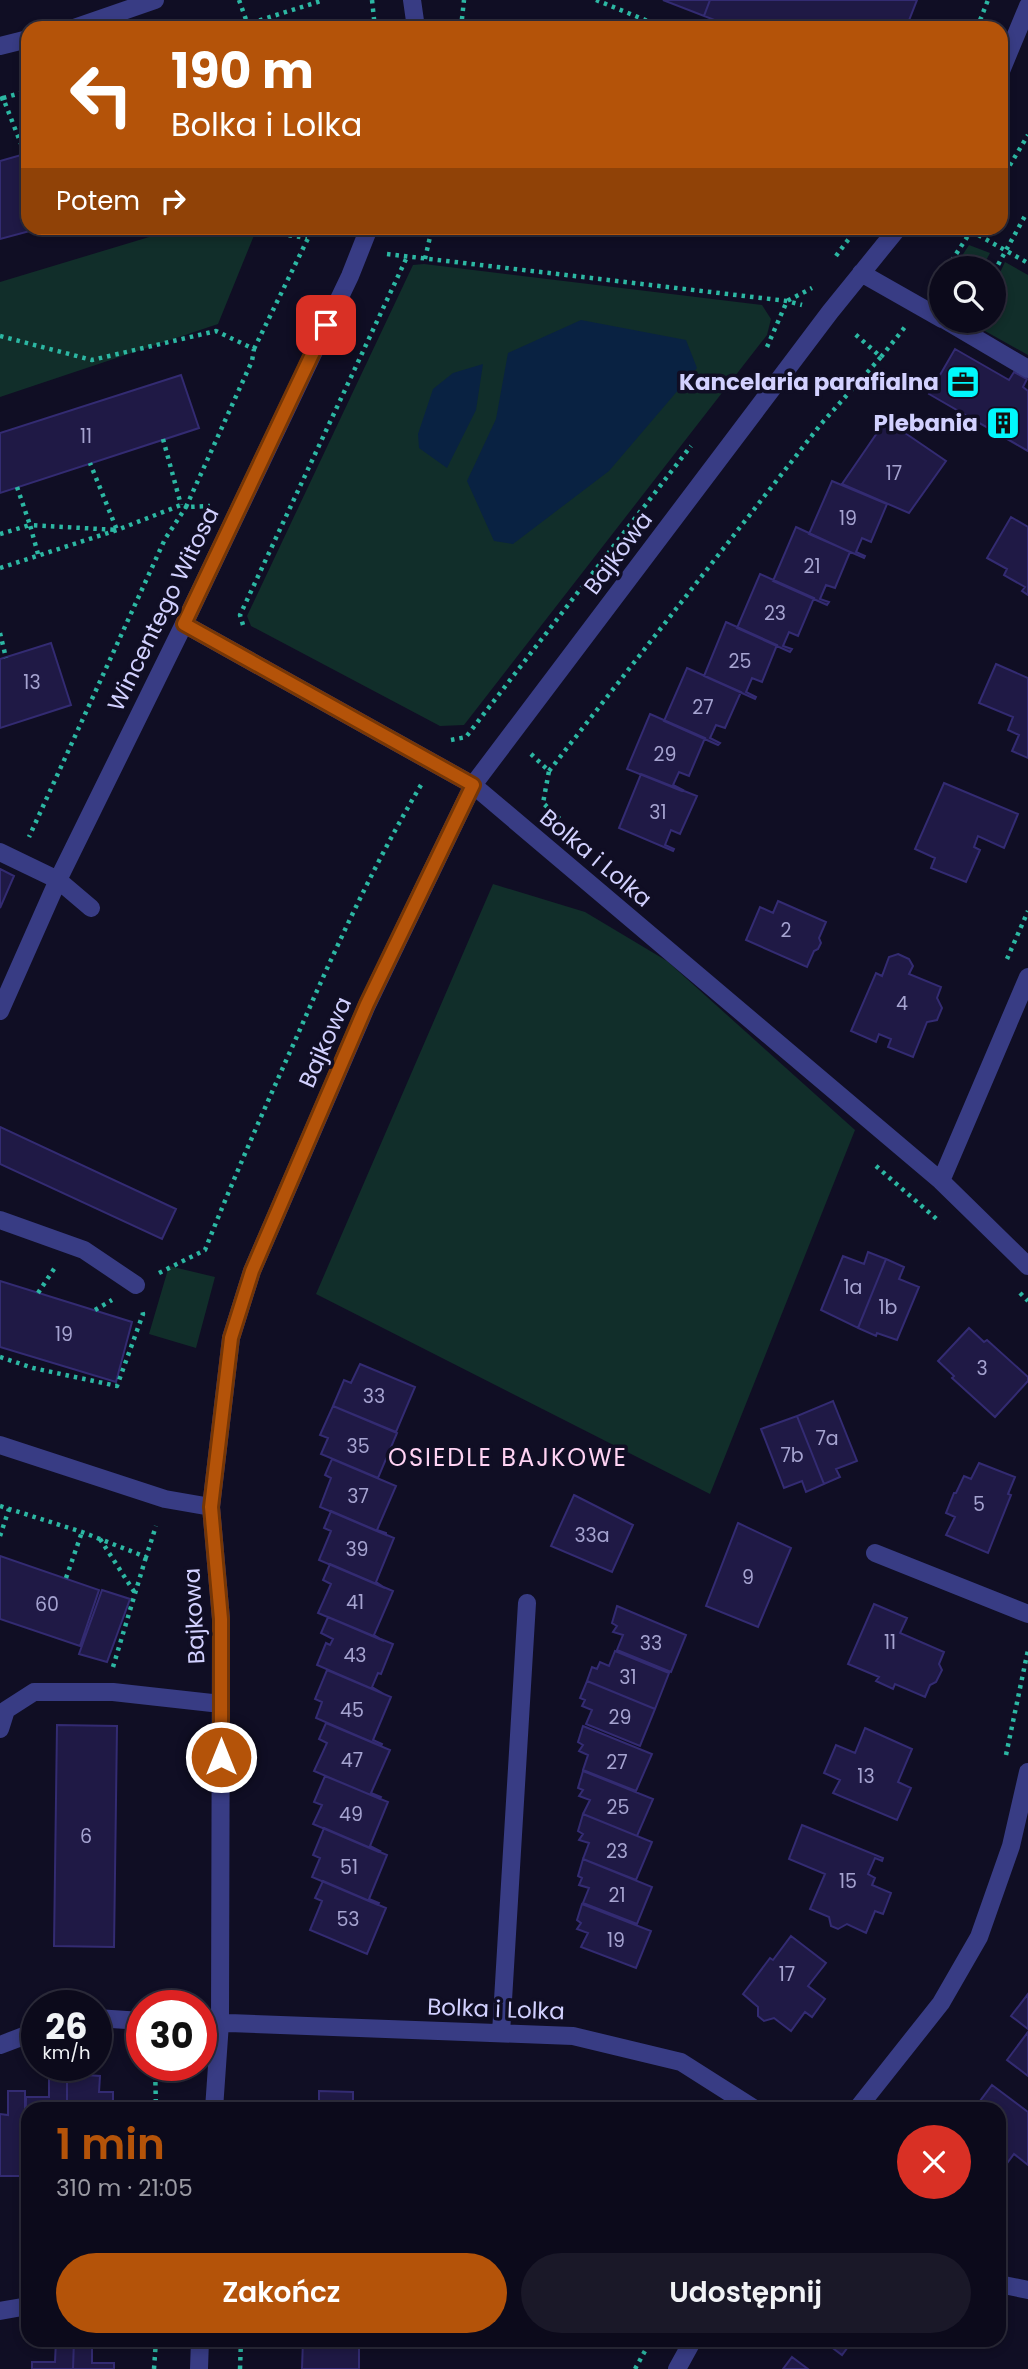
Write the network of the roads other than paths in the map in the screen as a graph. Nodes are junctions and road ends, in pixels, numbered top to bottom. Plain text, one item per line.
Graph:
1 (155, 0) edge
2 (412, 0) edge
3 (1028, 6) edge
4 (94, 21) edge
5 (415, 21) edge
6 (21, 41) edge
7 (0, 46) edge
8 (1008, 54) edge
9 (366, 235) edge
10 (892, 235) edge
11 (861, 273) junction
12 (929, 311) edge
13 (967, 333) edge
14 (1028, 369) edge
15 (184, 624) junction
16 (473, 785) junction
17 (0, 852) edge
18 (58, 880) junction
19 (91, 908) dead end
20 (1028, 977) edge
21 (0, 1012) edge
22 (942, 1181) junction
23 (0, 1220) edge
24 (1028, 1266) edge
25 (136, 1285) road end
26 (0, 1445) edge
27 (211, 1507) junction
28 (875, 1553) dead end
29 (527, 1603) dead end
30 (1028, 1614) edge
31 (221, 1704) junction
32 (0, 1730) edge
33 (1028, 1772) edge
34 (217, 2023) edge
35 (220, 2023) junction
36 (501, 2033) junction
37 (21, 2037) edge
38 (0, 2045) edge
39 (214, 2102) edge
40 (744, 2102) edge
41 (863, 2102) edge
42 (1006, 2285) edge
43 (1028, 2290) edge
44 (21, 2307) edge
45 (0, 2311) edge
46 (200, 2347) edge
47 (689, 2347) edge
48 (199, 2369) edge
49 (677, 2369) edge

1 - 4 street
2 - 5 street
3 - 8 street
6 - 7 street
9 - 15 street, Wincentego Witosa
10 - 11 street, Bajkowa
11 - 12 street
11 - 16 street, Bajkowa
13 - 14 street
15 - 16 street, Bolka i Lolka
15 - 18 street, Wincentego Witosa
16 - 22 street, Bolka i Lolka
16 - 27 street, Bajkowa
17 - 18 street
18 - 19 street
18 - 21 street, Wincentego Witosa
20 - 22 street
22 - 24 street, Bolka i Lolka
23 - 25 street
26 - 27 street
27 - 31 street, Bajkowa
28 - 30 street
29 - 36 street
31 - 32 street
31 - 35 street, Bajkowa
33 - 41 street
34 - 35 street
35 - 36 street, Bolka i Lolka
35 - 39 street, Bajkowa
36 - 40 street, Bolka i Lolka
37 - 38 street
42 - 43 street
44 - 45 street
46 - 48 street
47 - 49 street

